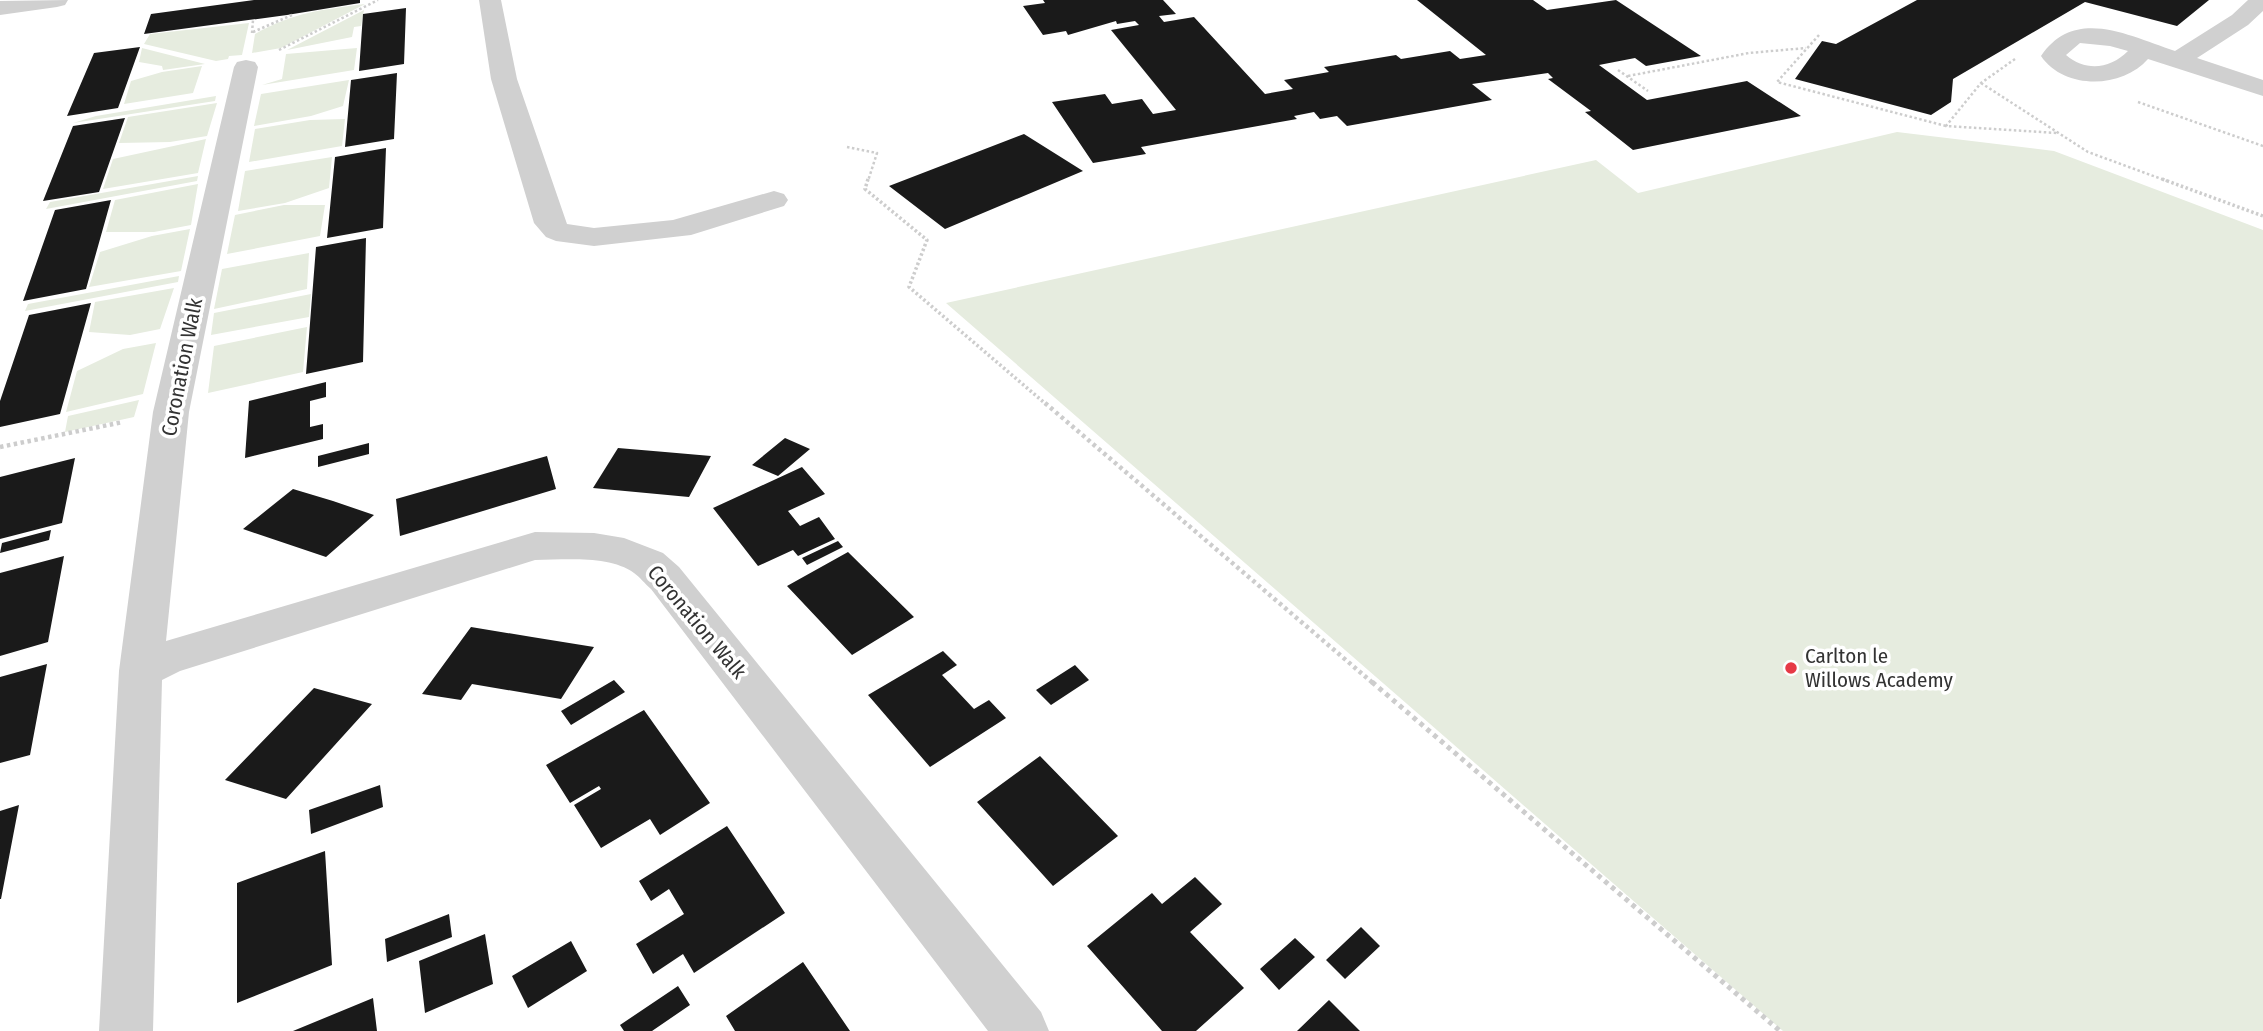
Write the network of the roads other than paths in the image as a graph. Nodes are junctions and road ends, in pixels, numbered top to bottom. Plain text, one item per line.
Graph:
1 (57, 0) edge
2 (490, 0) edge
3 (2259, 0) edge
4 (0, 8) edge
5 (2143, 49) dead end
6 (2178, 60) junction
7 (246, 67) road end
8 (2263, 88) edge
9 (774, 200) dead end
10 (141, 671) junction
11 (125, 1031) edge
12 (1022, 1031) edge

1 - 4 street
2 - 9 street
3 - 6 street
5 - 6 street
6 - 8 street
7 - 10 street, Coronation Walk
10 - 11 street, Coronation Walk
10 - 12 street, Coronation Walk

